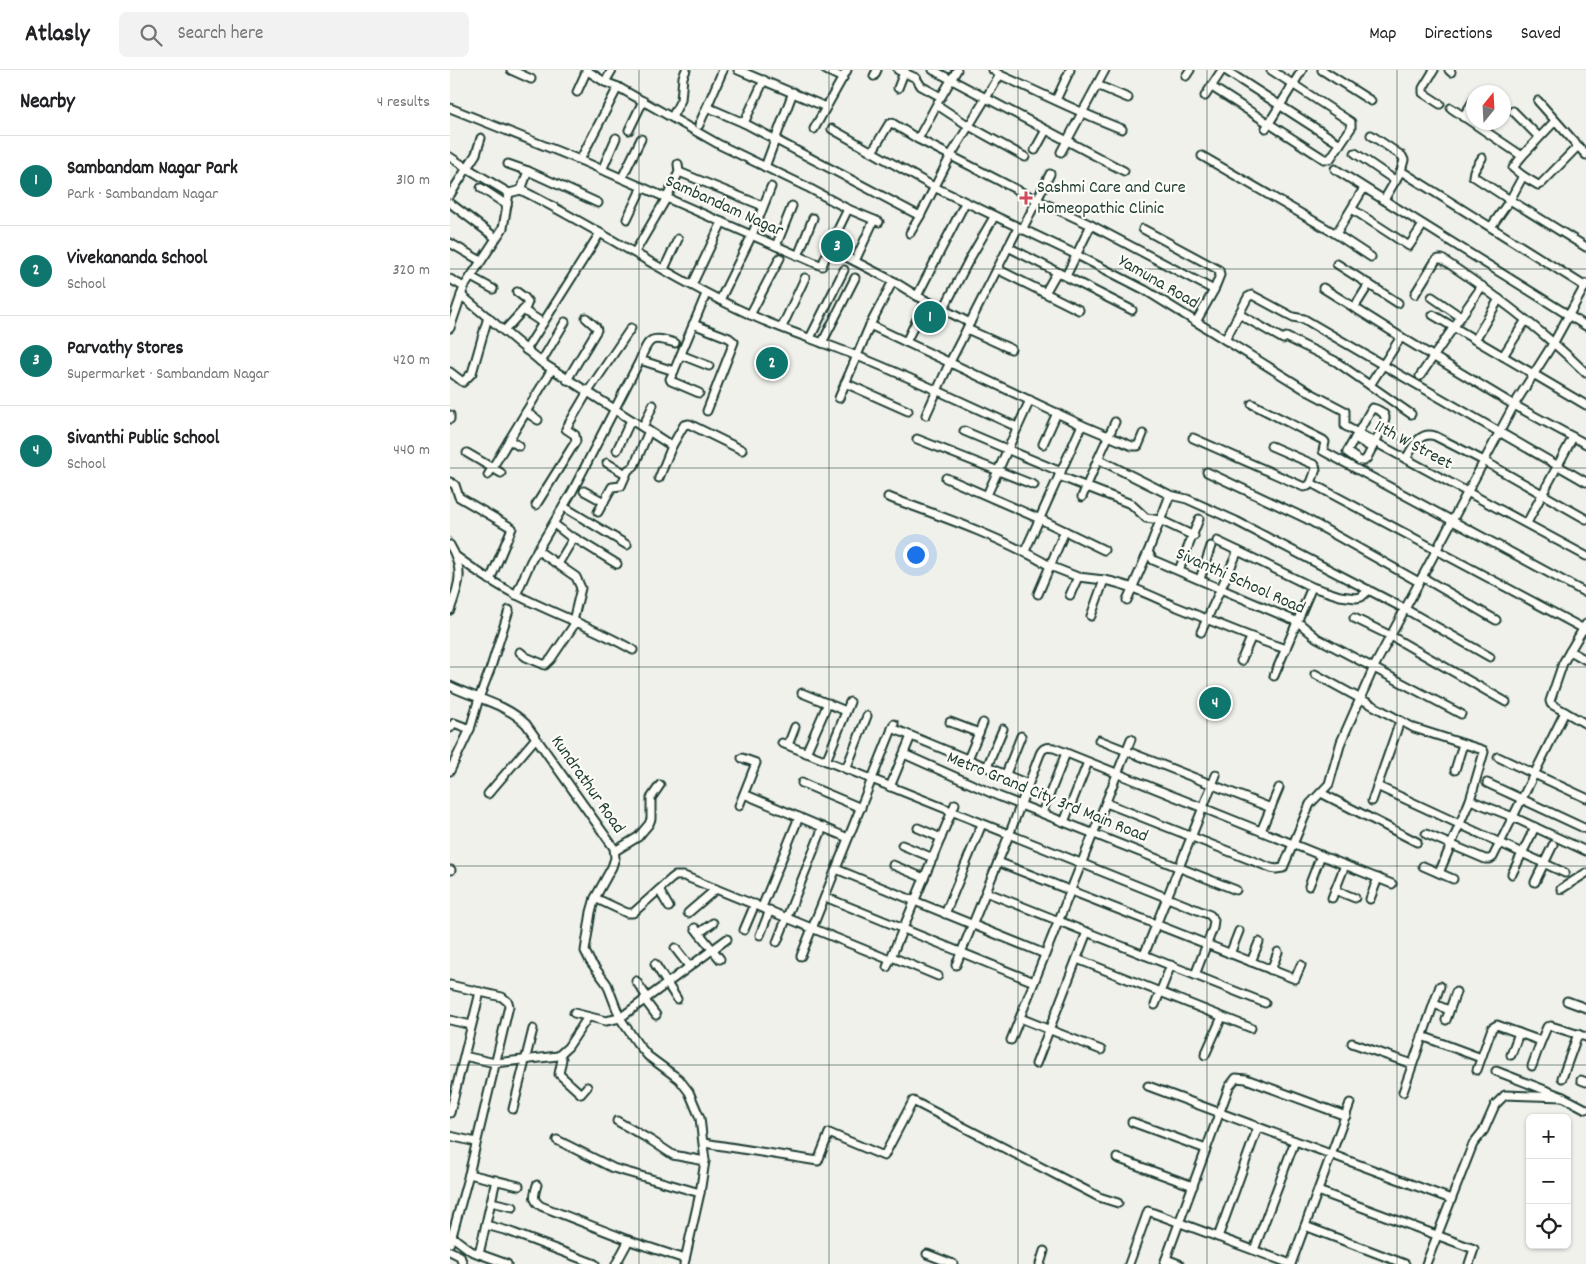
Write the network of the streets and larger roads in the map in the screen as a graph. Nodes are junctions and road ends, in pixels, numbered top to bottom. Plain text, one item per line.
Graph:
1 (511, 70) edge
2 (587, 70) edge
3 (612, 70) edge
4 (686, 70) edge
5 (722, 70) edge
6 (738, 70) edge
7 (826, 70) edge
8 (847, 70) edge
9 (933, 70) edge
10 (957, 70) edge
11 (993, 70) edge
12 (1070, 70) edge
13 (1105, 70) edge
14 (1223, 70) edge
15 (1271, 70) edge
16 (1302, 70) edge
17 (1322, 70) edge
18 (1434, 70) edge
19 (903, 71) edge
20 (750, 72) edge
21 (1000, 75) junction
22 (842, 78) junction
23 (531, 79) dead end
24 (764, 80) junction
25 (951, 80) junction
26 (605, 82) junction
27 (1293, 84) junction
28 (1097, 85) junction
29 (618, 87) junction
30 (1212, 87) junction
31 (898, 88) dead end
32 (577, 92) dead end
33 (793, 92) junction
34 (1205, 96) dead end
35 (941, 97) junction
36 (1128, 98) dead end
37 (985, 99) junction
38 (1056, 100) junction
39 (644, 101) junction
40 (1371, 101) dead end
41 (1538, 101) dead end
42 (1440, 104) dead end
43 (937, 105) junction
44 (1280, 106) junction
45 (707, 107) junction
46 (826, 107) junction
47 (450, 108) edge
48 (1451, 108) dead end
49 (1513, 110) dead end
50 (1466, 112) edge
51 (1083, 114) junction
52 (672, 117) junction
53 (1463, 117) junction
54 (1555, 121) junction
55 (744, 123) junction
56 (699, 124) dead end
57 (969, 126) junction
58 (1267, 126) junction
59 (814, 129) dead end
60 (832, 129) dead end
61 (1122, 129) dead end
62 (629, 130) dead end
63 (1046, 130) junction
64 (1371, 135) dead end
65 (481, 138) dead end
66 (616, 138) dead end
67 (1539, 138) junction
68 (918, 139) junction
69 (641, 140) dead end
70 (775, 140) junction
71 (1068, 141) junction
72 (1340, 144) junction
73 (1578, 146) junction
74 (1035, 150) dead end
75 (872, 152) junction
76 (1061, 152) dead end
77 (1356, 153) dead end
78 (951, 155) junction
79 (1586, 155) edge
80 (1202, 156) dead end
81 (1522, 156) junction
82 (450, 157) edge
83 (1025, 157) dead end
84 (1482, 158) dead end
85 (580, 160) junction
86 (508, 164) dead end
87 (765, 167) junction
88 (467, 168) junction
89 (1335, 169) dead end
90 (602, 170) junction
91 (528, 171) junction
92 (1124, 171) dead end
93 (1402, 171) junction
94 (1050, 174) dead end
95 (1524, 176) junction
96 (622, 178) junction
97 (1396, 181) junction
98 (642, 187) junction
99 (771, 187) dead end
100 (934, 187) junction
101 (481, 188) dead end
102 (1364, 188) junction
103 (521, 190) junction
104 (509, 193) junction
105 (450, 194) edge
106 (666, 198) junction
107 (1037, 200) junction
108 (1384, 200) junction
109 (1510, 200) junction
110 (598, 202) dead end
111 (450, 203) edge
112 (965, 203) junction
113 (507, 204) junction
114 (763, 206) junction
115 (792, 206) dead end
116 (848, 209) junction
117 (1352, 210) junction
118 (920, 216) junction
119 (994, 216) junction
120 (813, 218) dead end
121 (627, 219) dead end
122 (722, 222) junction
123 (1423, 224) junction
124 (1091, 225) junction
125 (1491, 227) junction
126 (1020, 229) junction
127 (1143, 229) dead end
128 (600, 233) junction
129 (910, 233) dead end
130 (1336, 234) junction
131 (752, 235) junction
132 (496, 238) junction
133 (678, 239) dead end
134 (450, 243) edge
135 (776, 246) junction
136 (1008, 246) junction
137 (829, 248) junction
138 (1586, 248) edge
139 (635, 252) junction
140 (1077, 255) junction
141 (798, 256) junction
142 (780, 258) dead end
143 (1371, 258) dead end
144 (854, 261) junction
145 (481, 262) junction
146 (1337, 264) dead end
147 (664, 269) junction
148 (997, 269) junction
149 (844, 270) dead end
150 (1056, 272) junction
151 (1066, 276) junction
152 (471, 277) junction
153 (804, 278) dead end
154 (855, 278) dead end
155 (450, 279) edge
156 (892, 281) junction
157 (1369, 284) junction
158 (692, 285) junction
159 (1482, 286) junction
160 (1586, 286) edge
161 (1323, 288) dead end
162 (493, 289) dead end
163 (1214, 290) junction
164 (463, 291) junction
165 (517, 292) dead end
166 (1045, 293) junction
167 (706, 294) junction
168 (1415, 294) dead end
169 (917, 296) junction
170 (1432, 298) dead end
171 (1499, 298) junction
172 (720, 300) junction
173 (926, 301) junction
174 (1398, 303) dead end
175 (1354, 308) junction
176 (523, 310) junction
177 (944, 310) junction
178 (1079, 310) dead end
179 (1132, 310) dead end
180 (1239, 314) junction
181 (750, 315) junction
182 (1433, 315) dead end
183 (1568, 315) junction
184 (1461, 316) junction
185 (488, 317) junction
186 (586, 318) dead end
187 (1526, 320) junction
188 (565, 322) dead end
189 (1196, 322) junction
190 (543, 323) junction
191 (693, 324) junction
192 (870, 325) junction
193 (968, 326) junction
194 (1586, 326) edge
195 (782, 327) junction
196 (1454, 327) junction
197 (450, 328) edge
198 (631, 328) dead end
199 (504, 331) junction
200 (1401, 337) junction
201 (810, 338) junction
202 (1225, 340) junction
203 (1475, 340) junction
204 (822, 342) junction
205 (906, 342) junction
206 (1554, 342) junction
207 (675, 343) dead end
208 (1011, 349) dead end
209 (526, 350) junction
210 (681, 355) junction
211 (856, 355) junction
212 (1432, 356) junction
213 (1503, 356) junction
214 (640, 360) junction
215 (541, 362) junction
216 (950, 362) junction
217 (1383, 365) junction
218 (709, 366) dead end
219 (552, 370) junction
220 (674, 371) junction
221 (450, 372) edge
222 (1586, 373) edge
223 (1534, 374) junction
224 (1420, 376) dead end
225 (567, 380) junction
226 (845, 383) junction
227 (1370, 385) junction
228 (937, 389) junction
229 (587, 393) junction
230 (699, 393) dead end
231 (839, 398) dead end
232 (1030, 400) junction
233 (1252, 404) dead end
234 (652, 405) dead end
235 (1514, 405) junction
236 (1586, 405) edge
237 (615, 410) junction
238 (707, 410) dead end
239 (908, 411) dead end
240 (526, 412) junction
241 (1057, 413) junction
242 (1411, 414) dead end
243 (450, 415) edge
244 (926, 415) dead end
245 (450, 419) edge
246 (538, 420) dead end
247 (631, 420) junction
248 (1115, 422) dead end
249 (1082, 425) junction
250 (1346, 426) joint
251 (1017, 427) junction
252 (646, 429) junction
253 (964, 431) dead end
254 (1500, 433) junction
255 (1143, 434) dead end
256 (1358, 434) junction
257 (1108, 436) junction
258 (1573, 437) junction
259 (1193, 438) dead end
260 (917, 439) dead end
261 (509, 440) junction
262 (1374, 443) junction
263 (1042, 444) dead end
264 (1586, 444) edge
265 (519, 446) dead end
266 (672, 446) junction
267 (1271, 446) dead end
268 (1008, 449) junction
269 (617, 450) dead end
270 (742, 450) dead end
271 (467, 453) dead end
272 (1406, 458) junction
273 (1098, 459) junction
274 (1484, 461) junction
275 (607, 463) dead end
276 (1557, 466) junction
277 (492, 468) junction
278 (997, 472) junction
279 (1207, 472) dead end
280 (501, 473) dead end
281 (626, 474) junction
282 (1060, 474) junction
283 (488, 475) dead end
284 (659, 478) dead end
285 (946, 478) dead end
286 (450, 482) edge
287 (1586, 482) edge
288 (1311, 483) junction
289 (1034, 485) dead end
290 (1086, 487) junction
291 (584, 491) dead end
292 (1467, 491) junction
293 (1542, 494) junction
294 (987, 495) junction
295 (1170, 495) junction
296 (888, 497) dead end
297 (1082, 497) dead end
298 (604, 502) junction
299 (536, 505) dead end
300 (564, 507) junction
301 (598, 512) dead end
302 (1040, 519) junction
303 (1199, 519) dead end
304 (1586, 519) edge
305 (1160, 520) junction
306 (1528, 520) dead end
307 (1452, 522) junction
308 (554, 524) junction
309 (1065, 531) junction
310 (1194, 536) junction
311 (573, 537) junction
312 (1217, 540) dead end
313 (450, 545) edge
314 (627, 546) dead end
315 (1211, 546) dead end
316 (537, 550) junction
317 (1104, 550) dead end
318 (1025, 551) junction
319 (1238, 551) junction
320 (1436, 551) junction
321 (1148, 552) junction
322 (1586, 556) edge
323 (457, 557) junction
324 (558, 564) junction
325 (616, 564) dead end
326 (1050, 566) junction
327 (1179, 570) junction
328 (1078, 578) junction
329 (1200, 579) junction
330 (490, 580) junction
331 (1104, 580) junction
332 (1420, 580) junction
333 (1312, 587) junction
334 (1132, 588) junction
335 (1222, 588) junction
336 (1369, 590) junction
337 (1586, 593) edge
338 (1038, 594) dead end
339 (516, 595) junction
340 (1070, 595) dead end
341 (1127, 600) dead end
342 (1404, 609) junction
343 (450, 610) edge
344 (509, 610) dead end
345 (1091, 616) dead end
346 (1207, 618) junction
347 (1354, 618) dead end
348 (1496, 620) dead end
349 (575, 621) junction
350 (1298, 622) junction
351 (1585, 628) edge
352 (1201, 632) dead end
353 (1391, 636) junction
354 (1252, 638) junction
355 (1286, 649) junction
356 (633, 650) dead end
357 (1570, 651) junction
358 (520, 652) dead end
359 (1490, 657) dead end
360 (1586, 660) edge
361 (1241, 661) dead end
362 (1374, 667) junction
363 (1315, 674) dead end
364 (1274, 676) dead end
365 (450, 686) edge
366 (802, 693) dead end
367 (479, 698) junction
368 (1359, 699) junction
369 (850, 702) dead end
370 (1506, 702) dead end
371 (828, 703) junction
372 (846, 710) junction
373 (1565, 712) junction
374 (1461, 714) dead end
375 (867, 716) dead end
376 (1400, 721) junction
377 (950, 722) dead end
378 (983, 723) dead end
379 (1586, 724) edge
380 (795, 727) dead end
381 (450, 728) edge
382 (470, 729) junction
383 (1003, 729) dead end
384 (979, 733) junction
385 (911, 736) junction
386 (1021, 736) dead end
387 (536, 738) junction
388 (1131, 739) dead end
389 (1099, 740) dead end
390 (1463, 744) junction
391 (1126, 751) junction
392 (806, 753) junction
393 (1066, 753) junction
394 (904, 754) junction
395 (1498, 757) dead end
396 (742, 758) dead end
397 (968, 759) junction
398 (826, 761) junction
399 (1088, 762) junction
400 (987, 767) junction
401 (846, 769) junction
402 (1455, 770) dead end
403 (450, 771) edge
404 (1006, 774) junction
405 (1117, 774) junction
406 (1533, 774) junction
407 (1216, 775) dead end
408 (872, 779) junction
409 (802, 783) dead end
410 (1488, 783) dead end
411 (1028, 784) junction
412 (660, 785) dead end
413 (1212, 785) junction
414 (1377, 786) junction
415 (890, 787) junction
416 (1279, 788) dead end
417 (1321, 793) junction
418 (488, 794) dead end
419 (744, 794) junction
420 (1522, 798) junction
421 (1586, 798) edge
422 (1470, 800) junction
423 (1372, 801) dead end
424 (1106, 803) junction
425 (955, 804) dead end
426 (1020, 805) junction
427 (739, 806) dead end
428 (861, 808) junction
429 (1203, 808) junction
430 (1271, 808) junction
431 (952, 812) junction
432 (1042, 813) junction
433 (799, 817) junction
434 (1513, 817) junction
435 (1064, 822) junction
436 (982, 824) junction
437 (1460, 824) junction
438 (823, 827) junction
439 (1535, 827) junction
440 (918, 828) dead end
441 (1586, 829) edge
442 (1261, 831) junction
443 (1094, 833) junction
444 (1426, 834) dead end
445 (1009, 835) junction
446 (1192, 836) junction
447 (848, 838) junction
448 (941, 838) junction
449 (1417, 842) dead end
450 (1500, 843) junction
451 (1294, 844) junction
452 (902, 845) dead end
453 (1553, 845) dead end
454 (1452, 846) junction
455 (614, 851) junction
456 (1586, 851) edge
457 (1522, 853) junction
458 (1321, 855) junction
459 (933, 858) junction
460 (998, 862) junction
461 (1082, 864) junction
462 (1544, 864) junction
463 (893, 865) dead end
464 (1345, 865) junction
465 (1423, 866) dead end
466 (1179, 867) junction
467 (836, 870) junction
468 (1440, 873) junction
469 (1565, 873) dead end
470 (1586, 873) edge
471 (1512, 874) dead end
472 (924, 878) junction
473 (1378, 878) junction
474 (1578, 878) junction
475 (1453, 879) dead end
476 (1586, 881) edge
477 (1536, 882) dead end
478 (1392, 884) dead end
479 (1309, 886) dead end
480 (716, 888) junction
481 (1561, 888) dead end
482 (659, 890) junction
483 (1236, 890) dead end
484 (1335, 890) junction
485 (1071, 891) junction
486 (986, 892) junction
487 (825, 897) junction
488 (595, 898) junction
489 (1166, 898) junction
490 (1332, 898) dead end
491 (1355, 898) dead end
492 (1370, 899) dead end
493 (914, 901) junction
494 (755, 904) junction
495 (668, 907) dead end
496 (762, 907) junction
497 (770, 910) junction
498 (688, 913) dead end
499 (945, 914) junction
500 (787, 917) junction
501 (1059, 921) junction
502 (713, 923) dead end
503 (973, 925) junction
504 (1156, 925) junction
505 (812, 928) junction
506 (903, 929) junction
507 (744, 930) dead end
508 (1088, 932) junction
509 (1239, 932) dead end
510 (760, 935) dead end
511 (727, 939) dead end
512 (777, 942) dead end
513 (1259, 942) dead end
514 (1207, 945) junction
515 (675, 948) dead end
516 (713, 950) junction
517 (1278, 952) dead end
518 (961, 953) junction
519 (1045, 954) junction
520 (1230, 954) junction
521 (1144, 955) junction
522 (801, 956) dead end
523 (720, 958) dead end
524 (1077, 959) junction
525 (890, 961) junction
526 (1251, 962) junction
527 (655, 964) dead end
528 (956, 965) dead end
529 (1171, 965) junction
530 (1301, 965) dead end
531 (689, 966) junction
532 (1271, 970) junction
533 (1195, 975) junction
534 (938, 976) dead end
535 (636, 981) dead end
536 (667, 982) junction
537 (1034, 982) junction
538 (450, 985) edge
539 (1440, 986) dead end
540 (480, 992) junction
541 (1160, 992) junction
542 (1456, 992) dead end
543 (645, 998) junction
544 (677, 999) dead end
545 (1567, 1001) dead end
546 (1266, 1003) dead end
547 (1434, 1004) junction
548 (1156, 1005) dead end
549 (1586, 1008) edge
550 (1450, 1010) junction
551 (574, 1013) dead end
552 (656, 1015) dead end
553 (1222, 1016) junction
554 (588, 1017) junction
555 (620, 1018) junction
556 (1020, 1018) junction
557 (450, 1020) edge
558 (1446, 1020) dead end
559 (471, 1025) junction
560 (1251, 1028) dead end
561 (533, 1029) dead end
562 (1049, 1030) junction
563 (1519, 1033) junction
564 (1578, 1034) junction
565 (1422, 1036) junction
566 (1586, 1037) edge
567 (1011, 1040) dead end
568 (1541, 1041) junction
569 (1352, 1043) dead end
570 (1101, 1050) dead end
571 (560, 1055) junction
572 (1205, 1055) dead end
573 (1510, 1055) dead end
574 (464, 1056) junction
575 (1481, 1058) junction
576 (525, 1060) junction
577 (495, 1063) junction
578 (1036, 1064) dead end
579 (1412, 1064) junction
580 (1532, 1066) dead end
581 (1477, 1070) dead end
582 (1496, 1071) dead end
583 (1562, 1078) dead end
584 (1148, 1086) dead end
585 (587, 1087) dead end
586 (1403, 1092) dead end
587 (1563, 1097) junction
588 (1350, 1103) dead end
589 (513, 1109) dead end
590 (1586, 1109) edge
591 (450, 1113) edge
592 (1219, 1113) junction
593 (1346, 1116) junction
594 (617, 1121) dead end
595 (1132, 1122) dead end
596 (1258, 1127) junction
597 (450, 1136) edge
598 (557, 1140) dead end
599 (1295, 1141) junction
600 (476, 1142) junction
601 (704, 1143) junction
602 (1206, 1149) junction
603 (1332, 1154) junction
604 (1117, 1158) dead end
605 (705, 1161) junction
606 (469, 1174) junction
607 (496, 1180) junction
608 (537, 1185) dead end
609 (519, 1186) dead end
610 (1193, 1186) junction
611 (1318, 1191) junction
612 (700, 1193) junction
613 (1451, 1198) junction
614 (491, 1202) junction
615 (1118, 1203) dead end
616 (513, 1207) dead end
617 (1180, 1222) junction
618 (486, 1225) junction
619 (1305, 1226) junction
620 (1437, 1236) junction
621 (1218, 1237) junction
622 (451, 1238) edge
623 (629, 1240) junction
624 (1254, 1250) junction
625 (450, 1251) edge
626 (1044, 1251) dead end
627 (479, 1254) junction
628 (927, 1254) dead end
629 (684, 1262) edge
630 (942, 1262) edge
631 (1165, 1262) edge
632 (463, 1264) edge
633 (507, 1264) edge
634 (595, 1264) edge
635 (616, 1264) edge
636 (953, 1264) edge
637 (1041, 1264) edge
638 (1128, 1264) edge
639 (1180, 1264) edge
640 (1291, 1264) edge
641 (1405, 1264) edge
642 (1426, 1264) edge
643 (1469, 1264) edge

1 - 23 street
2 - 26 street
2 - 32 street
3 - 26 street
4 - 52 street
5 - 45 street
6 - 20 street
7 - 22 street
8 - 22 street
9 - 25 street
10 - 25 street
11 - 21 street
12 - 38 street
13 - 28 street
14 - 30 street
14 - 44 street
15 - 27 street
16 - 27 street
17 - 40 street
18 - 42 street
19 - 31 street
19 - 35 street
20 - 24 street
21 - 37 street
21 - 38 street
22 - 46 street
24 - 33 street
24 - 55 street
25 - 35 street
25 - 37 street
26 - 29 street
27 - 44 street
27 - 72 street
28 - 36 street
28 - 51 street
29 - 39 street
29 - 85 street
30 - 34 street
30 - 58 street
33 - 46 street
33 - 70 street
35 - 43 street
37 - 57 street
37 - 63 street
38 - 51 street
39 - 52 street
39 - 62 street
41 - 54 street
43 - 57 street
43 - 68 street
44 - 58 street
44 - 72 street
45 - 55 street
45 - 56 street
46 - 59 street
47 - 85 street, Sambandam Nagar
48 - 53 street
49 - 67 street
50 - 53 street
51 - 61 street
51 - 71 street
52 - 87 street
53 - 81 street
54 - 67 street
54 - 73 street
55 - 70 street
57 - 78 street
57 - 83 street
58 - 72 street
60 - 75 street, Yamuna Road
63 - 71 street
63 - 74 street
64 - 93 street
65 - 88 street
66 - 90 street
67 - 81 street
68 - 75 street
68 - 78 street
69 - 96 street
70 - 87 street
70 - 118 street
71 - 76 street
71 - 92 street
73 - 79 street
73 - 95 street
75 - 100 street, Yamuna Road
77 - 97 street
78 - 100 street
78 - 107 street
80 - 130 street
81 - 95 street
82 - 88 street
84 - 109 street
85 - 90 street, Sambandam Nagar
86 - 91 street
87 - 116 street
88 - 104 street
88 - 105 street
89 - 102 street
90 - 96 street, Sambandam Nagar
91 - 103 street
91 - 110 street
93 - 97 street
93 - 125 street
94 - 107 street
95 - 109 street
96 - 98 street, Sambandam Nagar
97 - 108 street
98 - 106 street, Sambandam Nagar
98 - 121 street
99 - 114 street
100 - 112 street, Yamuna Road
100 - 118 street
101 - 113 street
102 - 108 street
102 - 117 street
103 - 104 street
103 - 128 street
104 - 113 street
106 - 114 street
106 - 122 street, Sambandam Nagar
106 - 139 street
107 - 124 street
107 - 126 street
108 - 123 street
109 - 125 street
109 - 138 street
111 - 132 street
112 - 119 street, Yamuna Road
112 - 169 street
113 - 132 street
114 - 131 street
115 - 135 street
116 - 137 street
116 - 144 street
117 - 123 street
117 - 130 street
118 - 129 street
119 - 126 street, Yamuna Road
119 - 177 street
120 - 141 street
122 - 131 street, Sambandam Nagar
122 - 158 street
123 - 183 street
124 - 140 street
124 - 163 street
125 - 160 street
126 - 136 street
126 - 140 street, Yamuna Road
127 - 163 street
128 - 139 street
128 - 190 street
130 - 143 street
131 - 135 street, Sambandam Nagar
131 - 172 street
132 - 145 street
133 - 147 street
134 - 145 street
135 - 141 street, Sambandam Nagar
136 - 148 street
136 - 150 street
137 - 141 street, Sambandam Nagar
137 - 144 street
139 - 147 street
140 - 151 street
140 - 189 street, Yamuna Road
142 - 181 street
144 - 156 street
145 - 152 street
146 - 157 street
147 - 158 street
148 - 166 street
148 - 193 street
149 - 201 street
150 - 151 street
150 - 166 street
151 - 179 street
152 - 162 street
152 - 164 street
153 - 195 street
154 - 204 street
155 - 164 street
156 - 169 street
156 - 192 street
157 - 174 street
157 - 175 street
158 - 167 street
159 - 168 street
159 - 171 street
159 - 184 street
160 - 183 street
161 - 175 street
163 - 189 street
164 - 185 street
164 - 197 street
165 - 176 street
166 - 178 street
167 - 172 street
167 - 191 street
169 - 173 street
170 - 184 street
171 - 187 street
171 - 203 street
172 - 181 street
173 - 177 street
173 - 205 street
175 - 200 street
176 - 190 street
176 - 199 street
177 - 193 street
180 - 202 street
180 - 217 street
180 - 227 street
181 - 195 street
182 - 196 street
183 - 194 street
183 - 206 street
184 - 196 street
185 - 199 street
185 - 221 street
186 - 225 street
187 - 206 street
187 - 213 street
188 - 215 street
189 - 202 street, Yamuna Road
190 - 209 street
191 - 210 street
191 - 238 street
192 - 205 street
192 - 211 street
193 - 208 street
193 - 216 street
195 - 201 street
196 - 203 street
196 - 212 street
198 - 229 street
199 - 209 street
200 - 212 street
200 - 217 street
201 - 204 street
202 - 250 street, Yamuna Road
203 - 213 street
204 - 211 street
205 - 216 street
206 - 222 street
206 - 223 street
207 - 214 street
209 - 215 street
210 - 218 street
210 - 220 street
211 - 226 street
211 - 228 street
212 - 224 street
212 - 235 street
213 - 223 street
214 - 220 street
214 - 237 street
215 - 219 street
216 - 228 street
216 - 232 street
217 - 227 street
217 - 254 street
219 - 225 street
219 - 240 street
220 - 230 street
223 - 235 street
223 - 236 street
225 - 229 street
226 - 231 street
226 - 239 street
227 - 242 street
228 - 244 street
228 - 251 street
229 - 237 street
229 - 299 street
232 - 241 street
232 - 251 street
233 - 307 street
234 - 252 street
235 - 254 street
235 - 258 street
237 - 247 street
237 - 300 street
240 - 246 street
240 - 261 street
241 - 249 street
241 - 263 street
243 - 245 street
247 - 252 street
247 - 269 street
248 - 257 street
249 - 257 street
249 - 282 street
250 - 256 street, 11th W Street
251 - 268 street
252 - 266 street
252 - 281 street
253 - 268 street
254 - 274 street
254 - 276 street
255 - 257 street
256 - 262 street, 11th W Street
256 - 262 street
256 - 262 street
257 - 273 street
258 - 264 street
258 - 276 street
259 - 288 street
260 - 278 street
261 - 265 street
261 - 277 street
262 - 272 street, 11th W Street
266 - 270 street
266 - 284 street
267 - 288 street
268 - 278 street
268 - 282 street
271 - 277 street
272 - 274 street
272 - 292 street, 11th W Street
273 - 290 street
273 - 295 street
274 - 292 street
274 - 293 street
275 - 281 street
276 - 287 street
276 - 293 street
277 - 280 street
277 - 283 street
278 - 289 street
278 - 294 street
279 - 332 street
281 - 298 street
282 - 290 street
282 - 302 street
285 - 294 street
286 - 330 street
288 - 320 street
290 - 297 street
290 - 305 street
291 - 298 street
292 - 307 street
292 - 322 street, 11th W Street
293 - 304 street
293 - 306 street
294 - 302 street
295 - 305 street, Sivanthi School Road
295 - 336 street
296 - 318 street
298 - 301 street
300 - 308 street
300 - 314 street
302 - 309 street
302 - 318 street
303 - 310 street
305 - 310 street
305 - 321 street, Sivanthi School Road
307 - 320 street
307 - 337 street
308 - 311 street
308 - 316 street
309 - 317 street
309 - 326 street
310 - 327 street
311 - 324 street
311 - 325 street
312 - 319 street
313 - 323 street
315 - 329 street
316 - 324 street
316 - 339 street
318 - 326 street
319 - 333 street
319 - 335 street
320 - 332 street
320 - 351 street
321 - 327 street, Sivanthi School Road
321 - 334 street
323 - 330 street
323 - 343 street
324 - 349 street
326 - 328 street
326 - 338 street
327 - 329 street, Sivanthi School Road
328 - 331 street
328 - 340 street
329 - 335 street, Sivanthi School Road
330 - 339 street
331 - 334 street
331 - 345 street
332 - 342 street
332 - 348 street
333 - 336 street
333 - 350 street
334 - 341 street
334 - 346 street
335 - 346 street
335 - 350 street, Sivanthi School Road
336 - 342 street
339 - 349 street
342 - 353 street
342 - 359 street
344 - 367 street
346 - 352 street
346 - 354 street
347 - 353 street
349 - 356 street
349 - 358 street
350 - 355 street
350 - 362 street, Sivanthi School Road
351 - 357 street
353 - 362 street
353 - 370 street
354 - 355 street
354 - 361 street
355 - 364 street
357 - 360 street
357 - 373 street
362 - 368 street
362 - 374 street, Sivanthi School Road
363 - 368 street
365 - 367 street, Kundrathur Road
366 - 371 street
367 - 382 street
367 - 387 street, Kundrathur Road
368 - 376 street
368 - 417 street
369 - 372 street
371 - 372 street
371 - 392 street
372 - 398 street
373 - 379 street
373 - 406 street
375 - 401 street
376 - 390 street
376 - 414 street
377 - 384 street
378 - 384 street
380 - 392 street
381 - 382 street
382 - 403 street
383 - 400 street
384 - 397 street
385 - 394 street
385 - 397 street
385 - 408 street
386 - 404 street
387 - 418 street
387 - 455 street, Kundrathur Road
388 - 391 street
389 - 391 street
390 - 402 street
390 - 422 street
391 - 405 street
391 - 413 street
392 - 398 street
393 - 399 street
393 - 411 street
393 - 432 street
394 - 415 street
394 - 426 street, Metro Grand City 3rd Main Road
395 - 406 street
396 - 419 street
397 - 400 street
398 - 401 street
399 - 405 street
399 - 435 street
400 - 404 street
401 - 408 street
404 - 411 street
405 - 424 street
405 - 429 street
406 - 420 street
406 - 421 street
407 - 413 street
408 - 415 street
408 - 428 street
409 - 428 street
410 - 420 street
411 - 426 street
412 - 455 street
413 - 429 street
413 - 430 street
414 - 423 street
414 - 437 street
415 - 431 street
416 - 430 street
417 - 449 street
417 - 451 street
419 - 427 street
419 - 433 street
420 - 434 street
420 - 441 street
422 - 434 street
422 - 437 street
424 - 443 street
424 - 446 street
425 - 431 street
426 - 432 street, Metro Grand City 3rd Main Road
426 - 445 street
428 - 447 street
429 - 442 street
429 - 446 street
430 - 442 street
431 - 436 street
431 - 448 street
432 - 435 street, Metro Grand City 3rd Main Road
433 - 438 street
433 - 496 street
434 - 439 street
434 - 450 street
435 - 443 street, Metro Grand City 3rd Main Road
436 - 445 street
436 - 499 street
437 - 450 street
437 - 454 street
438 - 447 street
438 - 500 street
439 - 456 street
439 - 457 street
440 - 448 street
442 - 451 street
443 - 461 street
443 - 466 street, Metro Grand City 3rd Main Road
444 - 454 street
445 - 460 street
445 - 461 street
446 - 451 street
446 - 466 street
447 - 467 street
448 - 459 street
450 - 454 street
450 - 457 street
451 - 458 street
452 - 459 street
453 - 462 street
454 - 468 street
455 - 488 street, Kundrathur Road
457 - 462 street
457 - 471 street
458 - 464 street
458 - 479 street
459 - 472 street
460 - 485 street
460 - 486 street
461 - 485 street
461 - 489 street
462 - 469 street
462 - 477 street
463 - 472 street
464 - 473 street
464 - 484 street
465 - 468 street
466 - 483 street, Metro Grand City 3rd Main Road
466 - 489 street
467 - 487 street
467 - 493 street
468 - 475 street
470 - 474 street
472 - 493 street
473 - 478 street
473 - 492 street
474 - 476 street
474 - 481 street
480 - 482 street
480 - 494 street
480 - 498 street
482 - 488 street
482 - 495 street
484 - 490 street
484 - 491 street
485 - 501 street
485 - 504 street
486 - 501 street
486 - 503 street
487 - 505 street
487 - 506 street
488 - 555 street, Kundrathur Road
489 - 504 street
489 - 514 street
493 - 499 street
493 - 506 street
494 - 496 street
494 - 507 street
496 - 497 street
497 - 500 street
497 - 510 street
499 - 503 street
500 - 505 street
500 - 512 street
501 - 508 street
501 - 519 street
502 - 516 street
503 - 518 street
503 - 519 street
504 - 514 street
504 - 521 street
505 - 522 street
505 - 525 street
506 - 518 street
506 - 525 street
508 - 521 street
508 - 524 street
509 - 520 street
511 - 516 street
513 - 526 street
514 - 520 street
514 - 533 street
515 - 531 street
516 - 523 street
516 - 531 street
517 - 532 street
518 - 528 street
518 - 537 street
519 - 537 street
520 - 526 street
521 - 529 street
524 - 541 street
524 - 562 street
525 - 534 street
526 - 532 street
527 - 536 street
529 - 533 street
529 - 541 street
530 - 532 street
531 - 536 street
533 - 546 street
535 - 543 street
536 - 543 street
536 - 544 street
537 - 556 street
538 - 540 street
539 - 547 street
540 - 559 street
540 - 577 street
541 - 548 street
541 - 553 street
542 - 550 street
543 - 552 street
543 - 555 street
545 - 549 street
547 - 550 street
547 - 565 street
550 - 558 street
551 - 554 street
553 - 560 street
553 - 572 street
554 - 555 street
554 - 571 street
555 - 601 street, Kundrathur Road
556 - 562 street
556 - 567 street
557 - 559 street
559 - 574 street
561 - 576 street
562 - 570 street
562 - 578 street
563 - 568 street
563 - 573 street
563 - 575 street
564 - 566 street
564 - 568 street
564 - 583 street
565 - 575 street
565 - 579 street
568 - 580 street
569 - 579 street
571 - 576 street
571 - 585 street
574 - 577 street
574 - 591 street
575 - 581 street
576 - 577 street
576 - 589 street
577 - 600 street
579 - 586 street
582 - 587 street
584 - 592 street
587 - 590 street
587 - 613 street
588 - 593 street
592 - 593 street
592 - 596 street
592 - 602 street
593 - 603 street
594 - 605 street
595 - 602 street
596 - 599 street
596 - 621 street
597 - 600 street
598 - 612 street
599 - 603 street
599 - 624 street
600 - 606 street
601 - 605 street, Kundrathur Road
601 - 615 street
602 - 610 street
603 - 611 street
603 - 613 street
604 - 610 street
605 - 612 street, Kundrathur Road
606 - 607 street
606 - 622 street
607 - 609 street
607 - 614 street
608 - 623 street
610 - 617 street
611 - 619 street
611 - 620 street
612 - 629 street, Kundrathur Road
613 - 620 street
614 - 616 street
614 - 618 street
617 - 621 street
617 - 631 street
617 - 638 street
618 - 627 street
618 - 634 street
619 - 640 street
619 - 641 street
620 - 642 street
620 - 643 street
621 - 624 street
622 - 627 street
623 - 629 street
623 - 635 street
624 - 640 street
625 - 632 street
626 - 637 street
627 - 633 street
628 - 630 street
630 - 636 street
631 - 639 street

